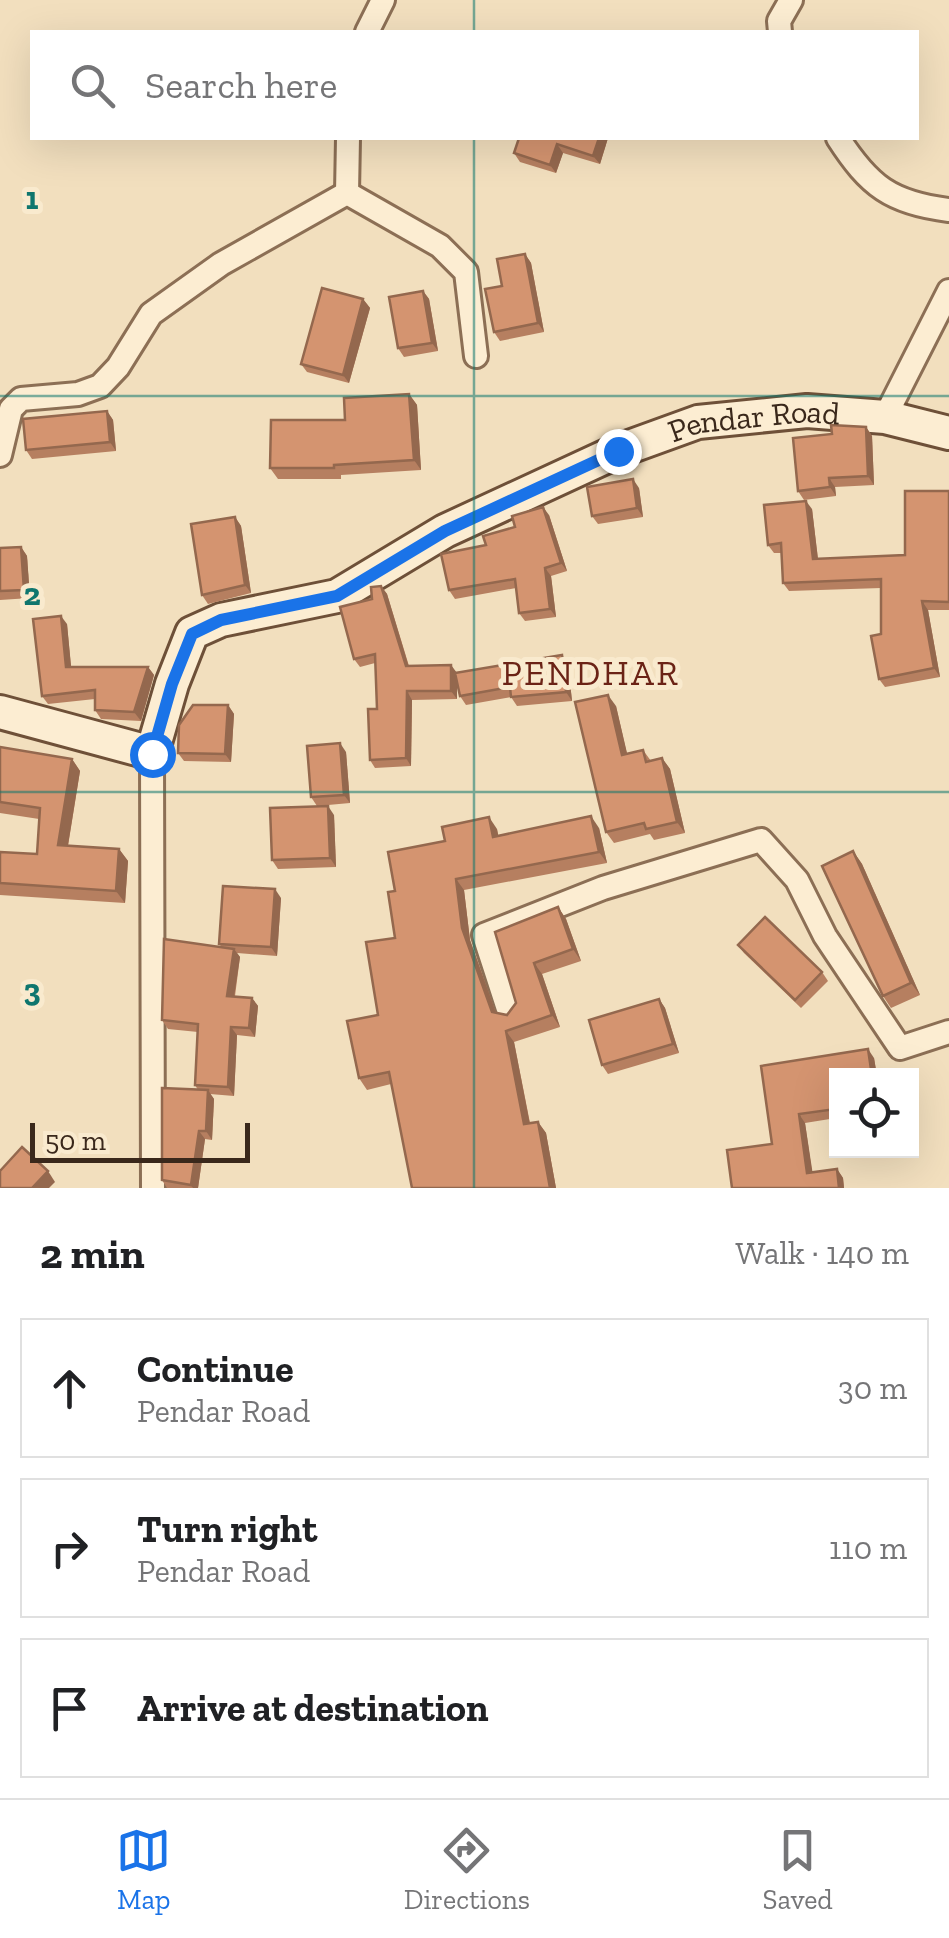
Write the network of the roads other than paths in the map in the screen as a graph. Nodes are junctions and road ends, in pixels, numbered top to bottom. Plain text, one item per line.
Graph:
1 (383, 0) edge
2 (791, 0) edge
3 (367, 30) edge
4 (780, 30) edge
5 (348, 140) edge
6 (839, 140) edge
7 (346, 193) junction
8 (949, 210) edge
9 (949, 291) edge
10 (476, 356) dead end
11 (885, 418) junction
12 (949, 433) edge
13 (0, 456) edge
14 (0, 712) edge
15 (152, 754) junction
16 (509, 1012) edge
17 (949, 1032) edge
18 (154, 1188) edge

1 - 3 street
2 - 4 street
5 - 7 street
6 - 8 street
7 - 10 street
7 - 13 street
9 - 11 street
11 - 12 street, Pendar Road
11 - 15 street, Pendar Road
14 - 15 street
15 - 18 street
16 - 17 street

